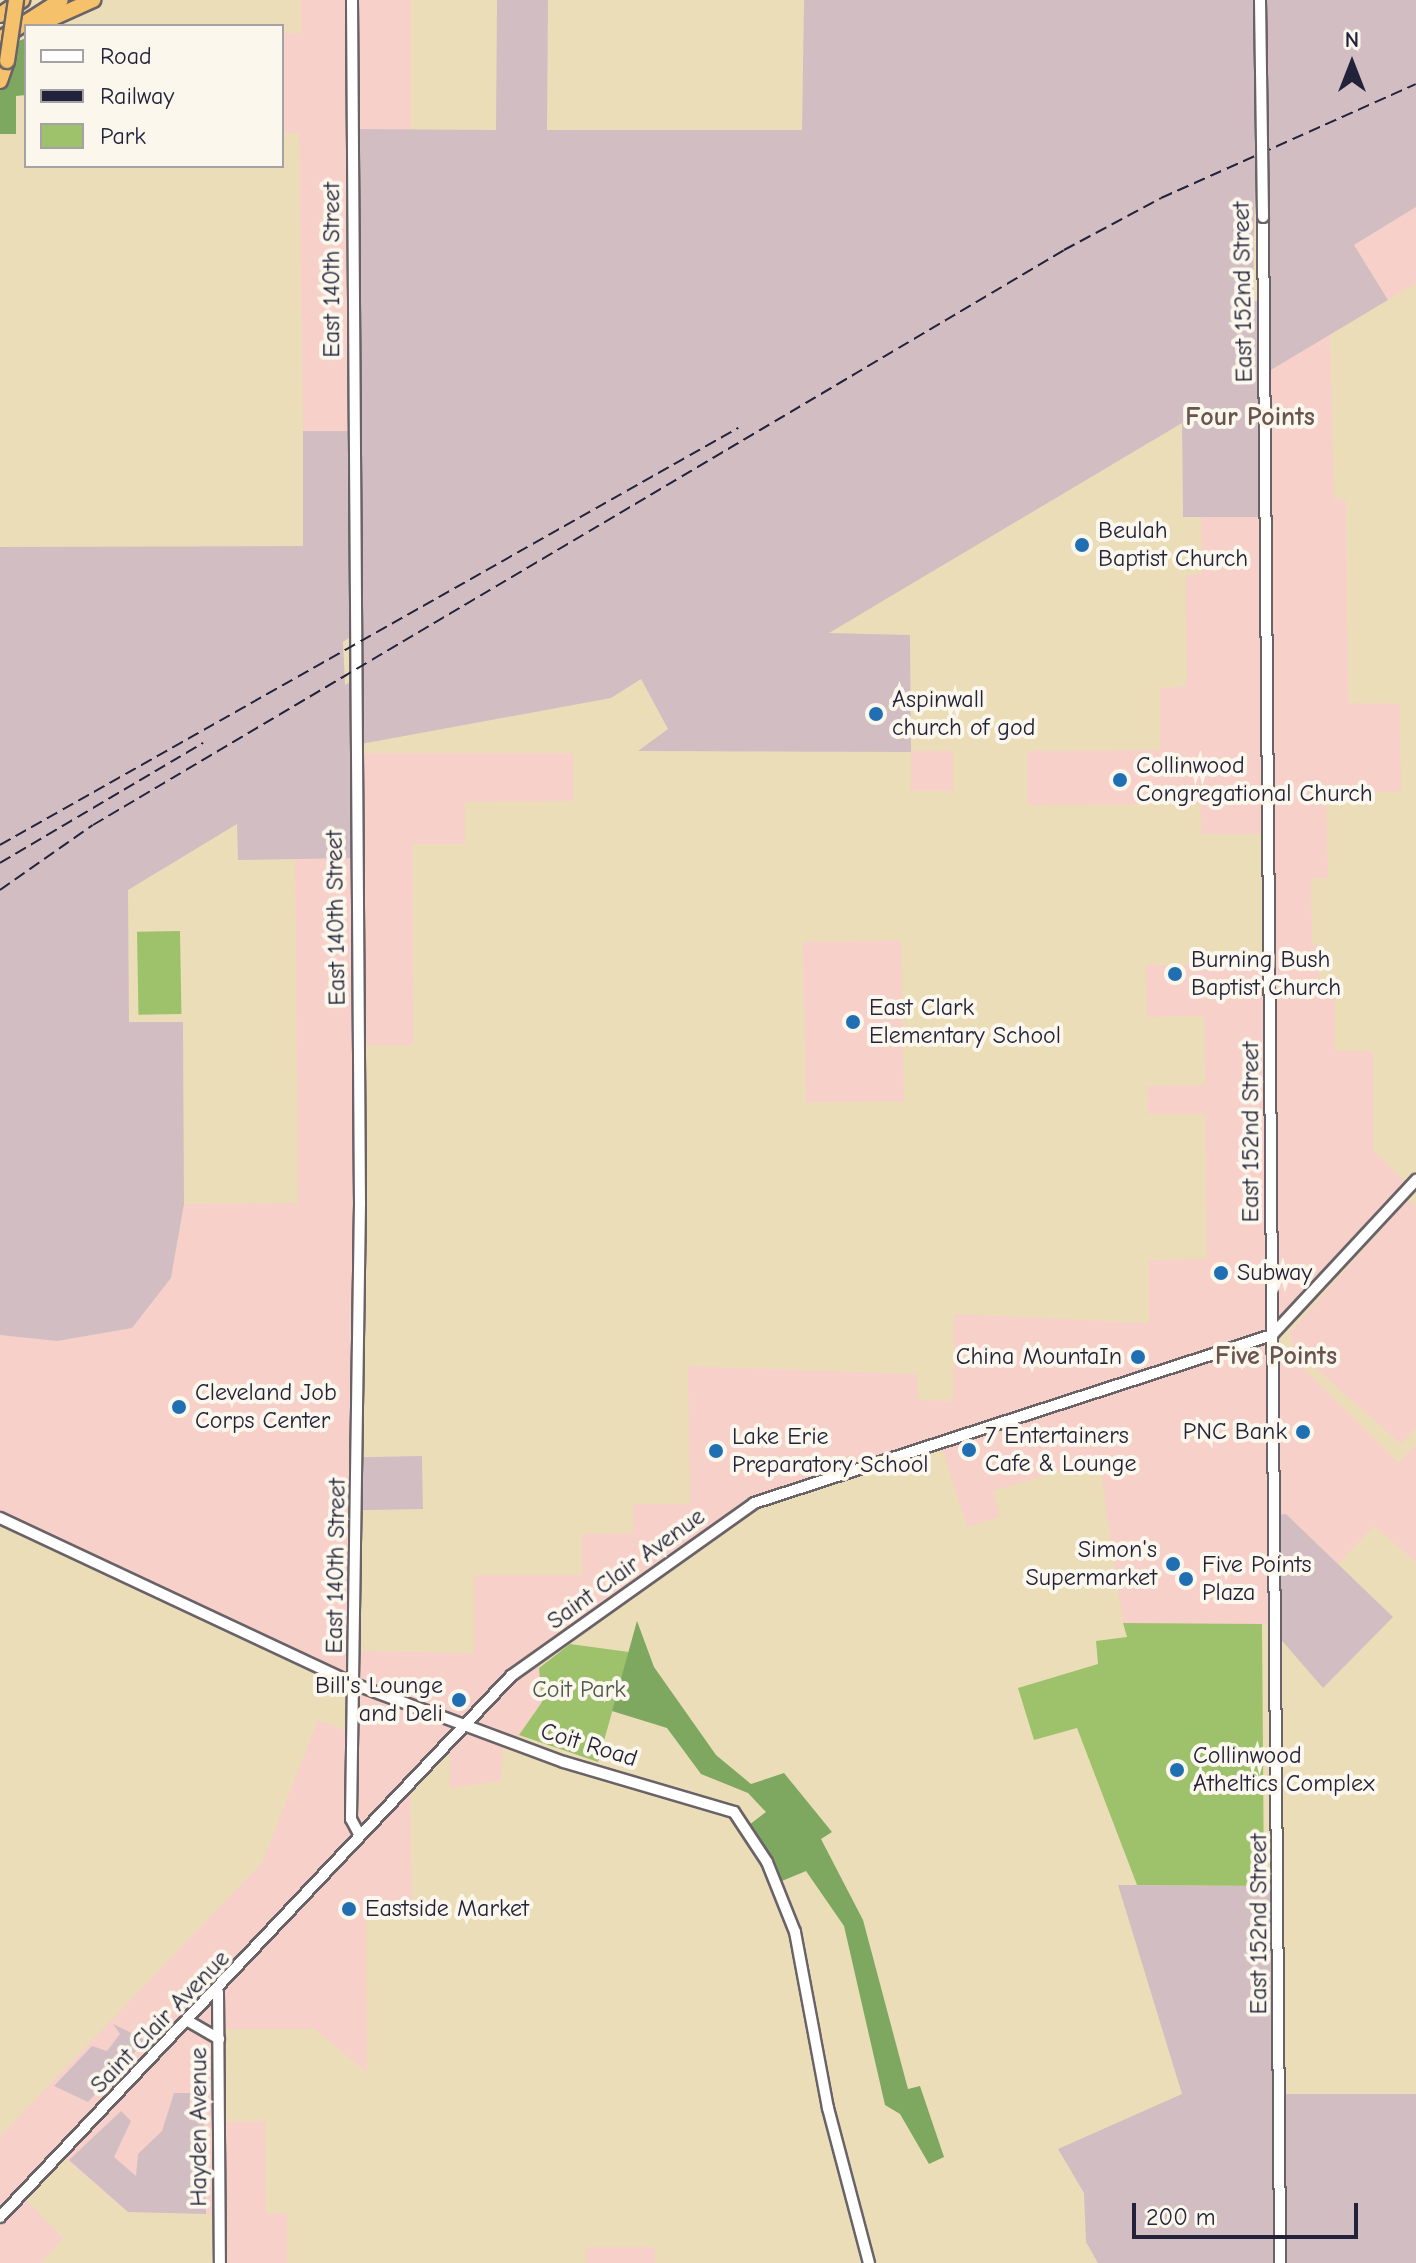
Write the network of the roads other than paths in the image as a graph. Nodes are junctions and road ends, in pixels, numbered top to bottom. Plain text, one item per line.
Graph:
1 (19, 0) edge
2 (61, 0) edge
3 (93, 0) edge
4 (352, 0) edge
5 (1260, 0) edge
6 (0, 15) edge
7 (25, 24) edge
8 (39, 24) edge
9 (24, 25) edge
10 (24, 31) edge
11 (0, 41) edge
12 (0, 81) edge
13 (1416, 1180) edge
14 (1272, 1335) junction
15 (0, 1518) edge
16 (354, 1684) junction
17 (465, 1725) junction
18 (359, 1834) junction
19 (218, 1992) junction
20 (188, 2021) junction
21 (219, 2039) junction
22 (0, 2217) edge
23 (220, 2263) edge
24 (869, 2263) edge
25 (1280, 2263) edge

1 - 6 highway
1 - 12 highway, bridge
2 - 7 highway
3 - 8 highway
4 - 16 street, East 140th Street
5 - 14 street, East 152nd Street, bridge
9 - 11 highway
10 - 11 highway
13 - 14 street, Saint Clair Avenue
14 - 17 street, Saint Clair Avenue
14 - 25 street, East 152nd Street
15 - 16 street, Coit Road
16 - 17 street, Coit Road
16 - 18 street, East 140th Street
17 - 18 street, Saint Clair Avenue
17 - 24 street, Coit Road
18 - 19 street, Saint Clair Avenue
19 - 20 street, Saint Clair Avenue
19 - 21 street, Hayden Avenue
20 - 21 street
20 - 22 street, Saint Clair Avenue
21 - 23 street, Hayden Avenue

